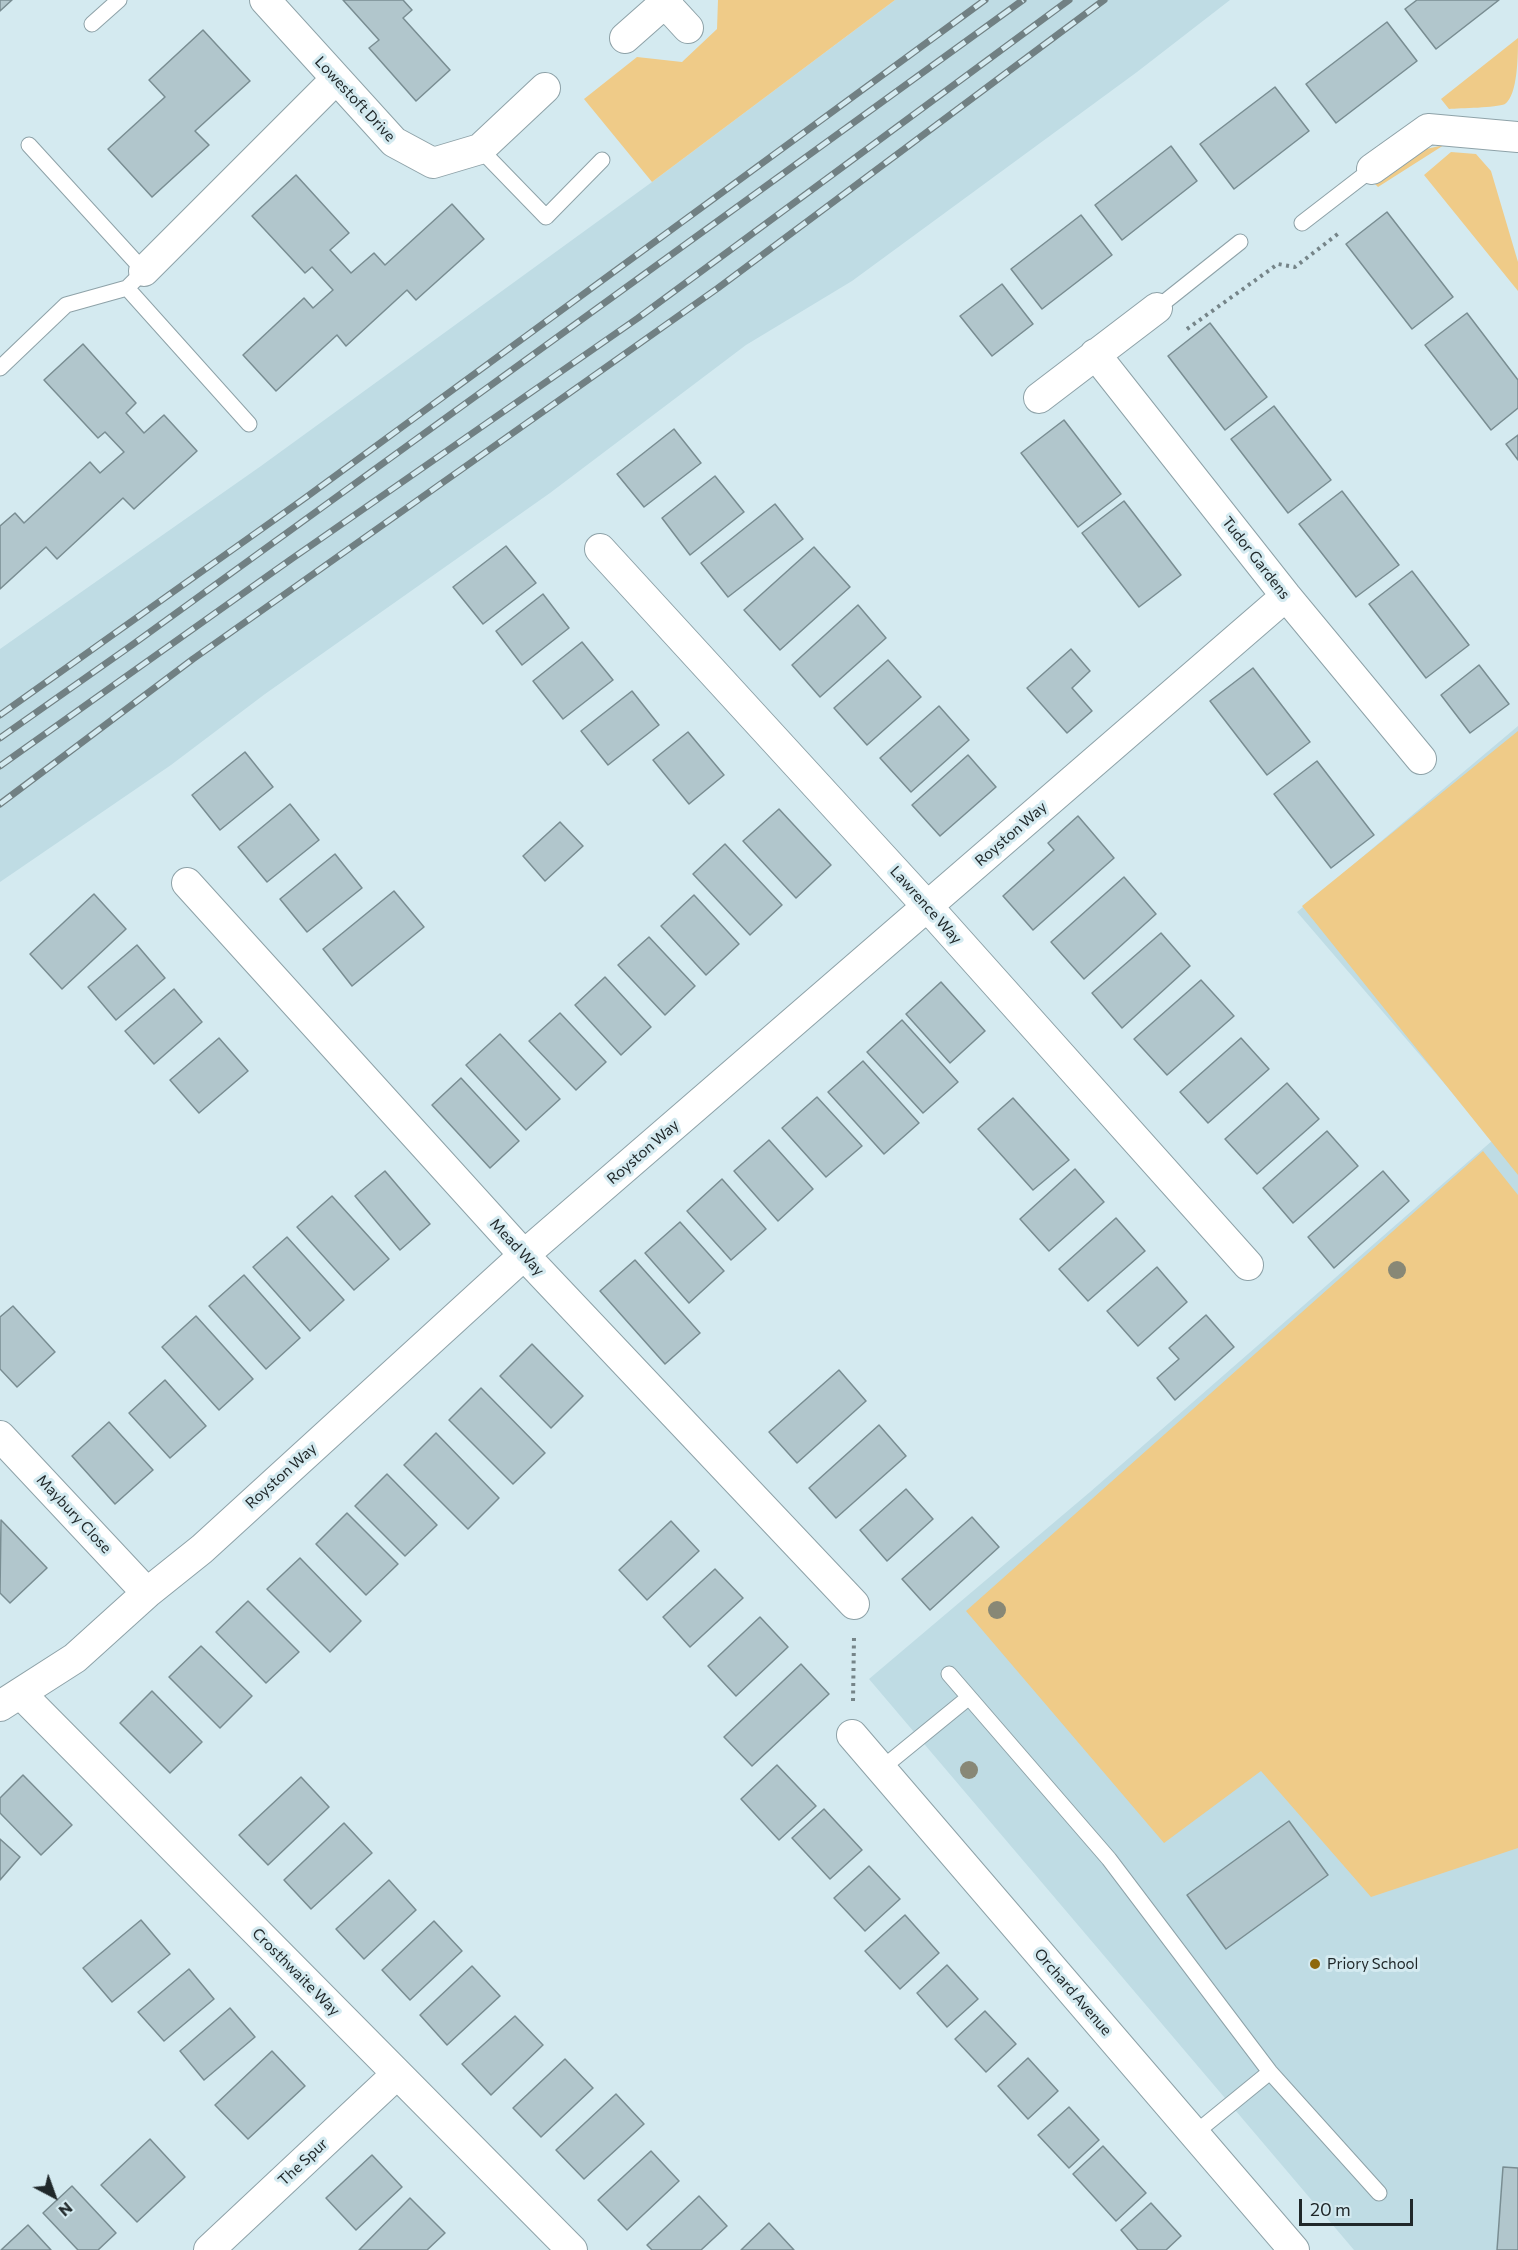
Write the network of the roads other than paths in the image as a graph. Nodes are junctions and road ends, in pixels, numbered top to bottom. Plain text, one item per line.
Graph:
1 (119, 0) edge
2 (265, 0) edge
3 (667, 1) edge
4 (92, 24) dead end
5 (688, 28) dead end
6 (625, 38) dead end
7 (335, 80) junction
8 (545, 88) dead end
9 (1518, 137) edge
10 (29, 145) dead end
11 (480, 149) junction
12 (602, 160) dead end
13 (1372, 169) joint
14 (1302, 224) dead end
15 (1240, 242) dead end
16 (136, 280) junction
17 (1157, 308) joint
18 (1095, 354) junction
19 (0, 368) edge
20 (1039, 398) dead end
21 (249, 424) dead end
22 (600, 549) dead end
23 (1286, 596) junction
24 (1421, 759) dead end
25 (187, 884) dead end
26 (927, 906) junction
27 (524, 1255) junction
28 (1248, 1265) dead end
29 (0, 1436) edge
30 (147, 1593) junction
31 (854, 1604) road end
32 (949, 1674) dead end
33 (968, 1698) junction
34 (10, 1700) edge
35 (852, 1735) road end
36 (881, 1769) junction
37 (1270, 2072) junction
38 (397, 2074) junction
39 (1194, 2134) junction
40 (1379, 2193) dead end
41 (209, 2250) edge
42 (572, 2250) edge
43 (1294, 2250) edge

1 - 4 lane
2 - 7 street, Lowestoft Drive
3 - 5 street
3 - 6 street
7 - 11 street, Lowestoft Drive
7 - 16 street
8 - 11 street, Lowestoft Drive
9 - 13 street
10 - 16 lane
11 - 12 lane
13 - 14 lane
15 - 17 lane
16 - 19 lane
16 - 21 lane
17 - 18 street
18 - 20 street
18 - 23 street, Tudor Gardens
22 - 26 street, Lawrence Way
23 - 24 street, Tudor Gardens
23 - 26 street, Royston Way
25 - 27 street, Mead Way
26 - 27 street, Royston Way
26 - 28 street, Lawrence Way
27 - 30 street, Royston Way
27 - 31 street, Mead Way
29 - 30 street, Maybury Close
30 - 34 street, Royston Way
32 - 33 lane
33 - 36 lane
33 - 37 lane
34 - 38 street, Crosthwaite Way
35 - 36 street, Orchard Avenue
36 - 39 street, Orchard Avenue
37 - 39 lane
37 - 40 lane
38 - 41 street, The Spur
38 - 42 street, Crosthwaite Way
39 - 43 street, Orchard Avenue

